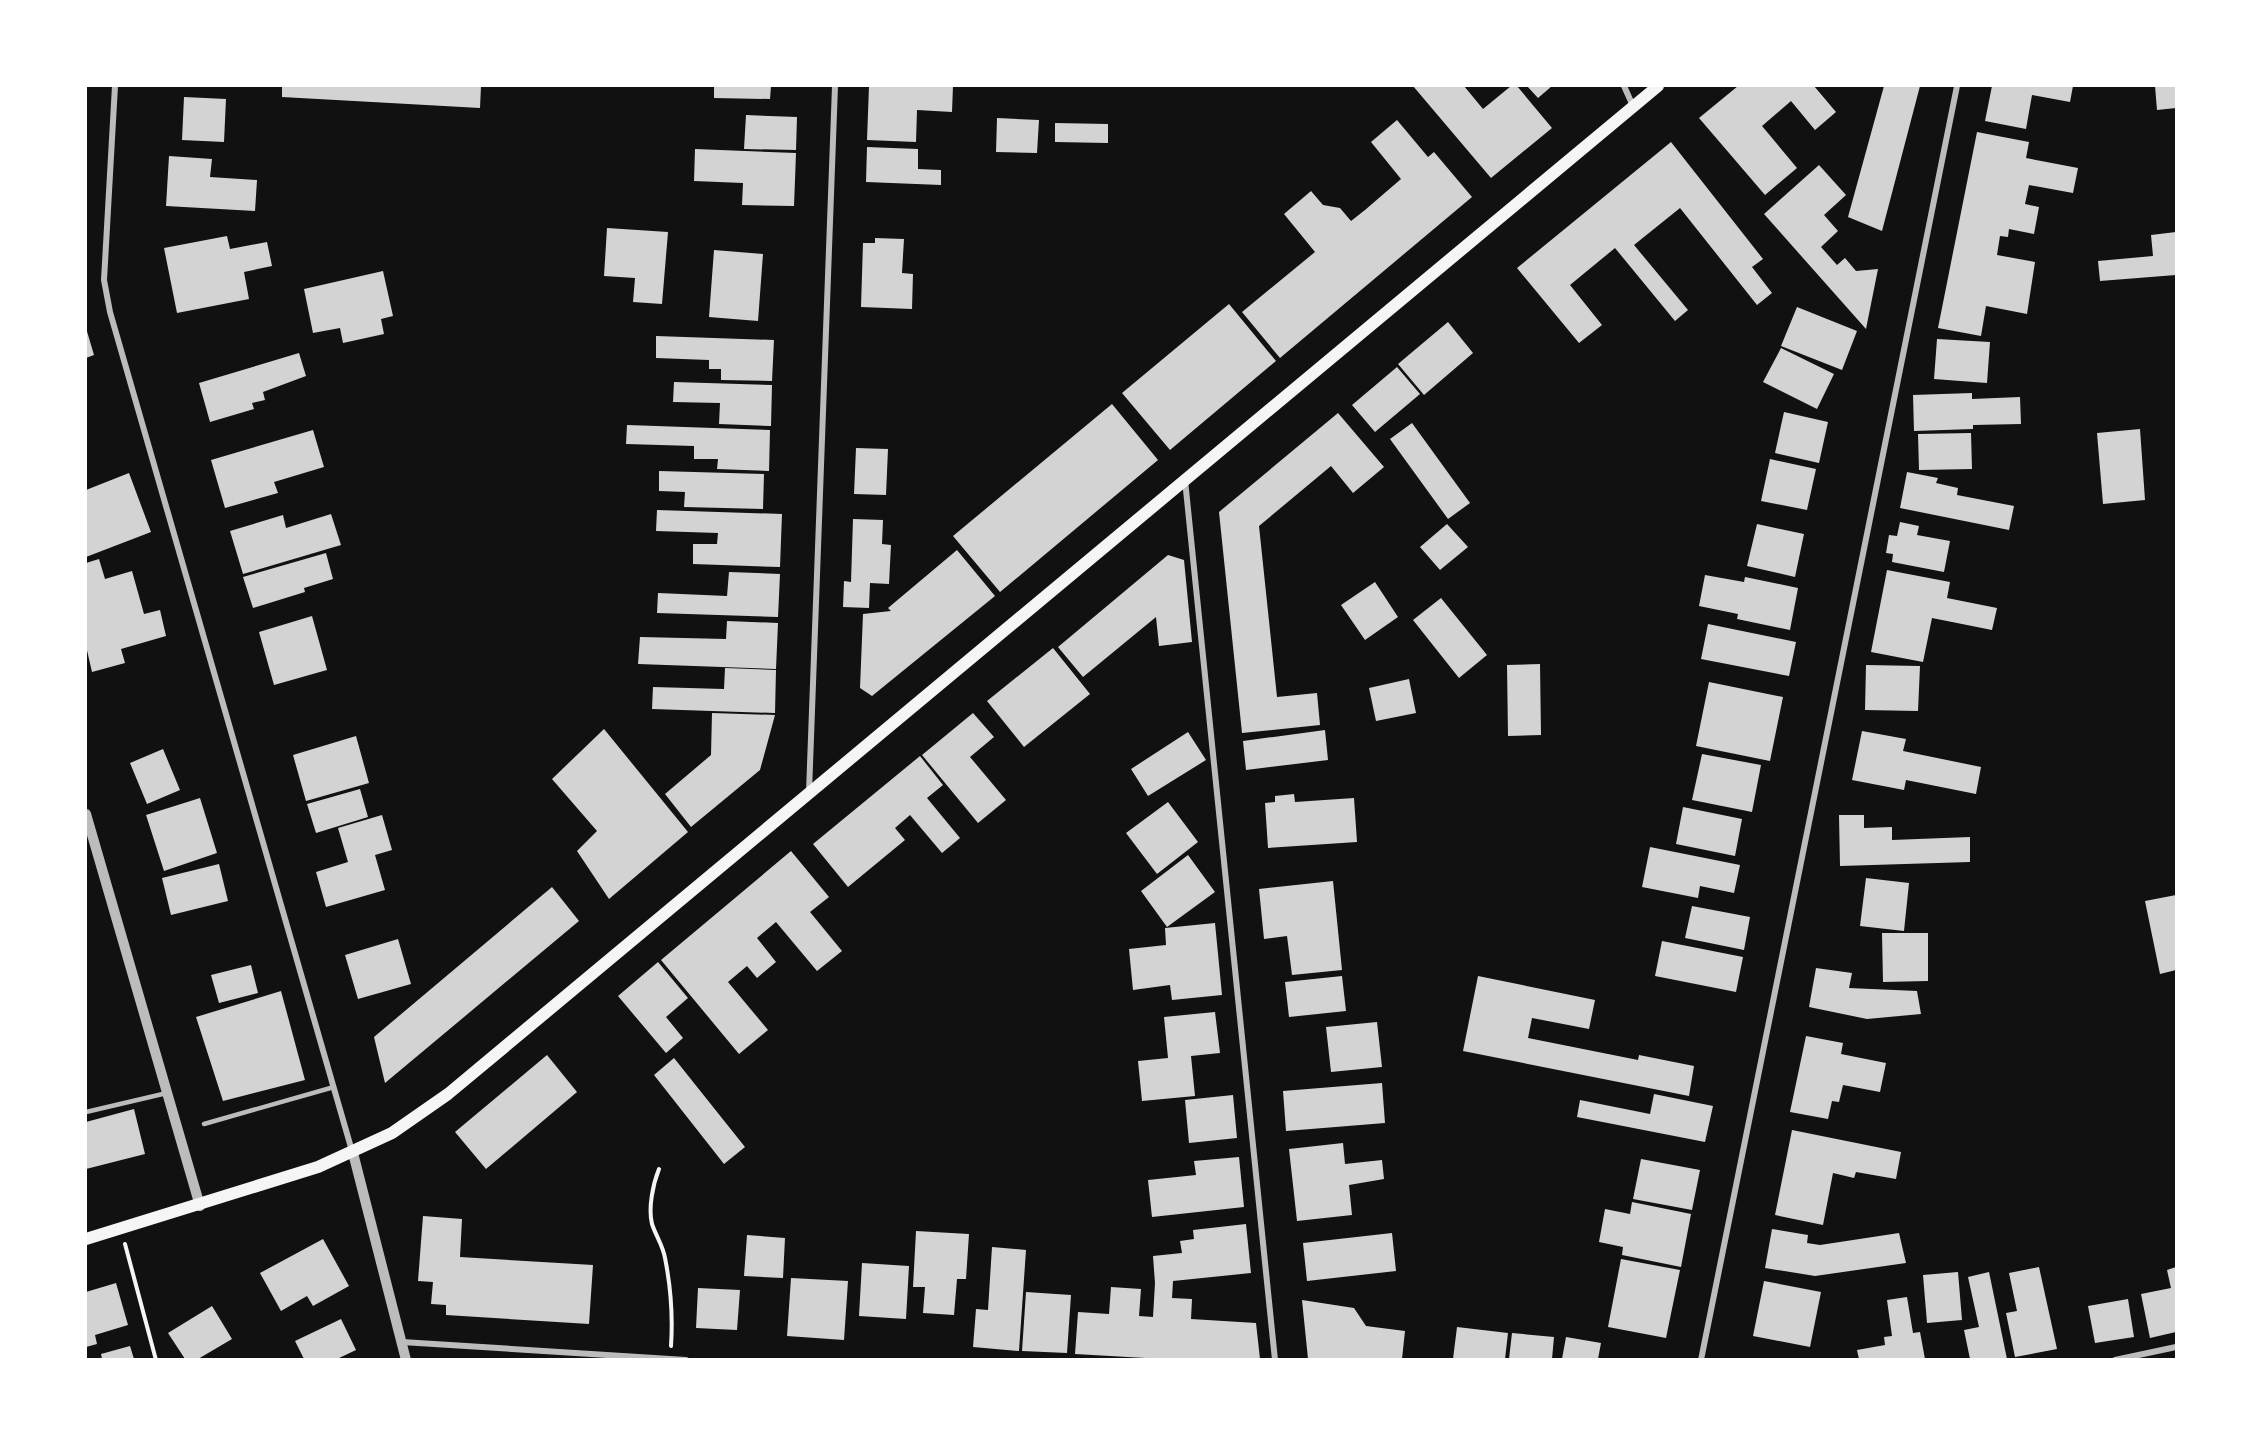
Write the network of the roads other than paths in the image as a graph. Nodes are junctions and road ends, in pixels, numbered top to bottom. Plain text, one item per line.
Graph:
1 (115, 86) edge
2 (835, 86) edge
3 (1624, 86) edge
4 (1658, 86) edge
5 (1957, 86) edge
6 (1633, 106) junction
7 (1185, 480) junction
8 (809, 794) junction
9 (86, 814) edge
10 (334, 1087) junction
11 (167, 1093) junction
12 (86, 1112) edge
13 (204, 1124) dead end
14 (353, 1153) junction
15 (200, 1206) junction
16 (86, 1239) edge
17 (402, 1342) junction
18 (2176, 1347) edge
19 (406, 1359) edge
20 (671, 1359) edge
21 (686, 1359) edge
22 (1275, 1359) edge
23 (1701, 1359) edge
24 (2115, 1359) edge

1 - 10 street
2 - 8 street
3 - 6 street
4 - 6 main road
5 - 23 street
6 - 7 main road
7 - 8 main road
7 - 22 street
8 - 14 main road
9 - 11 street
10 - 13 lane
10 - 14 street
11 - 12 lane
11 - 15 street
14 - 15 main road
14 - 17 street
15 - 16 main road
17 - 19 street
17 - 20 street
18 - 24 street
20 - 21 street

